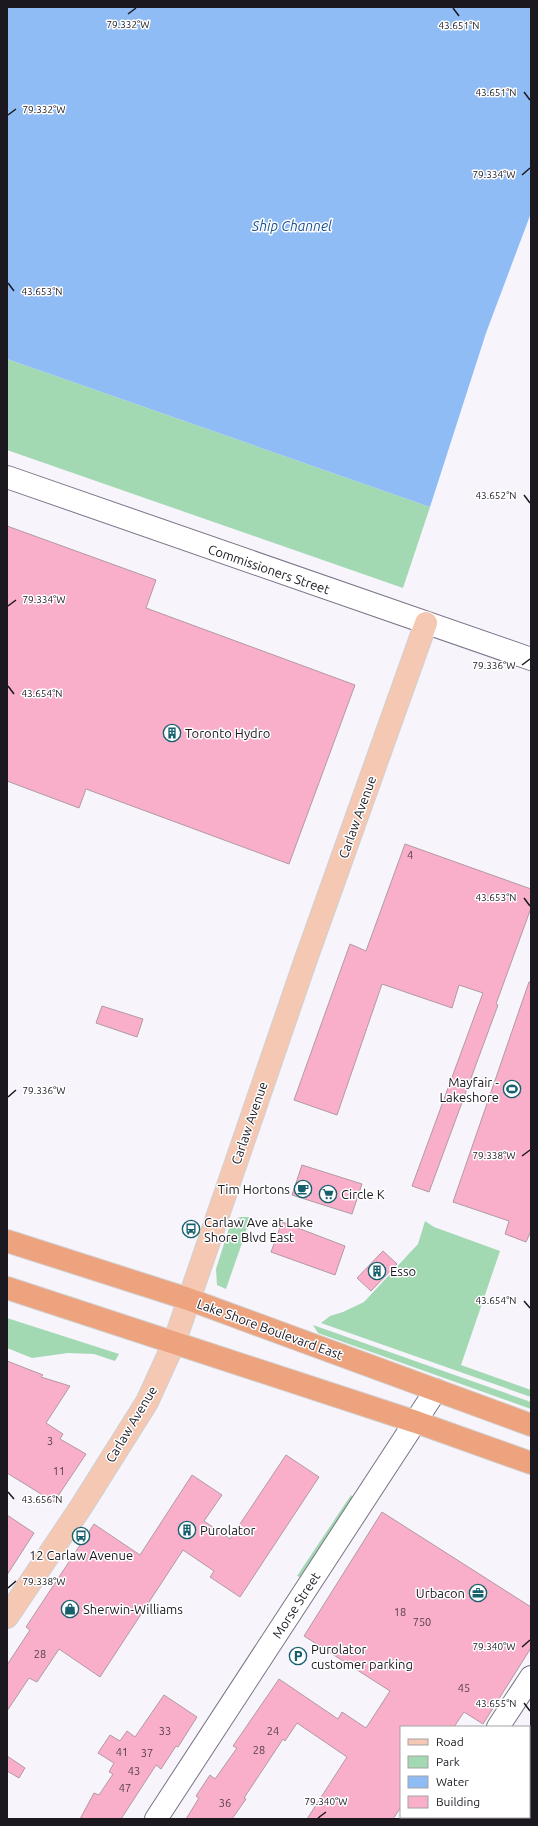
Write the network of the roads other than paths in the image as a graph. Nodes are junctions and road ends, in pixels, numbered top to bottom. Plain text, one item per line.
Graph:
1 (7, 478) edge
2 (426, 623) junction
3 (531, 659) edge
4 (7, 1241) edge
5 (7, 1288) edge
6 (188, 1299) junction
7 (174, 1343) junction
8 (436, 1390) junction
9 (416, 1422) junction
10 (531, 1425) edge
11 (531, 1463) edge
12 (7, 1617) edge
13 (531, 1677) edge
14 (499, 1726) edge
15 (156, 1819) edge

1 - 2 street, Commissioners Street
2 - 3 street, Commissioners Street
2 - 6 main road, Carlaw Avenue
4 - 6 highway, Lake Shore Boulevard East
5 - 7 highway
6 - 7 main road, Carlaw Avenue
6 - 8 highway, Lake Shore Boulevard East
7 - 9 highway
7 - 12 main road, Carlaw Avenue
8 - 9 street, Morse Street
8 - 10 highway, Lake Shore Boulevard East
9 - 11 highway
9 - 15 street, Morse Street
13 - 14 street

